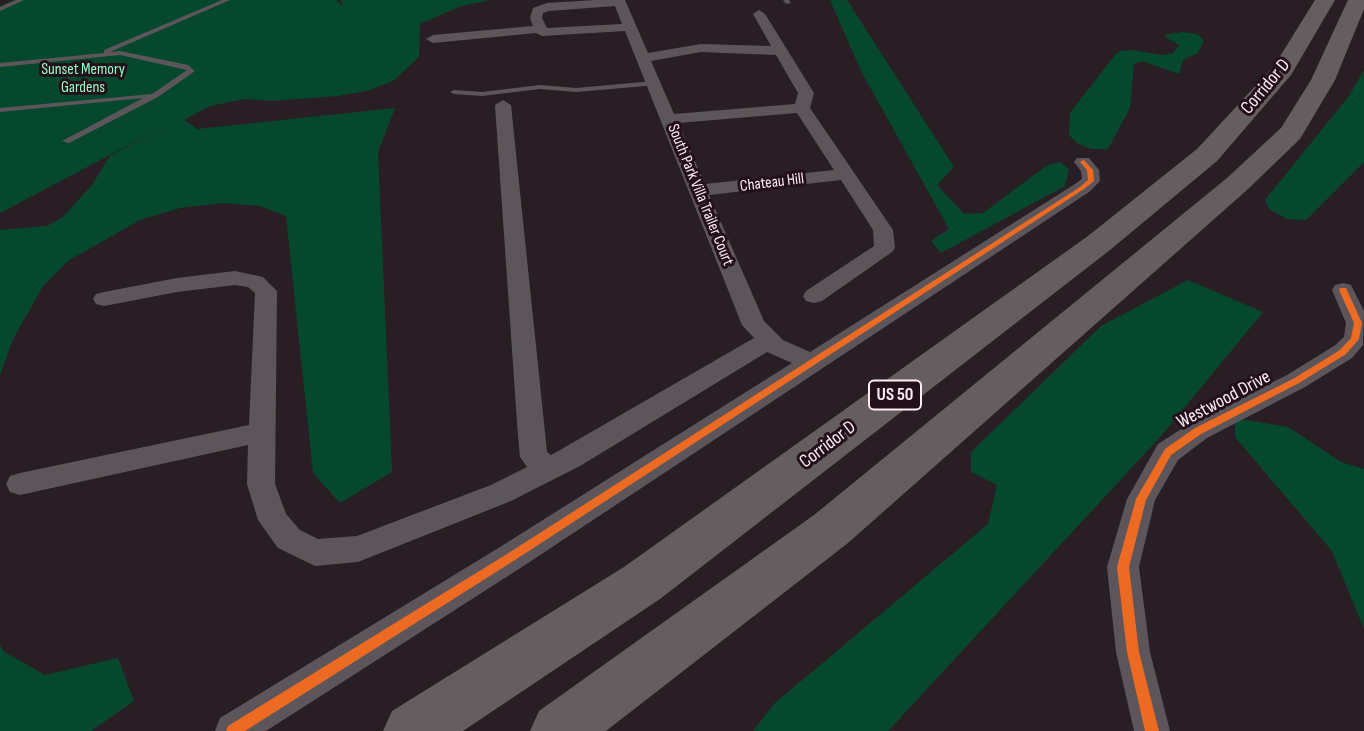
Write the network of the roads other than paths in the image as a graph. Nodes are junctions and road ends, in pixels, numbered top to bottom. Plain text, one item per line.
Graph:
1 (21, 0) edge
2 (227, 0) edge
3 (1325, 0) edge
4 (1358, 0) edge
5 (620, 1) edge
6 (0, 9) edge
7 (759, 14) dead end
8 (631, 27) junction
9 (541, 29) junction
10 (433, 39) dead end
11 (779, 51) junction
12 (103, 54) junction
13 (644, 58) junction
14 (0, 65) edge
15 (654, 83) junction
16 (454, 92) dead end
17 (155, 95) junction
18 (503, 105) dead end
19 (802, 108) junction
20 (0, 110) edge
21 (669, 119) junction
22 (66, 141) dead end
23 (1083, 162) dead end
24 (846, 174) junction
25 (698, 190) junction
26 (1343, 290) dead end
27 (814, 296) dead end
28 (104, 299) dead end
29 (769, 340) junction
30 (811, 362) junction
31 (262, 432) junction
32 (548, 469) junction
33 (20, 484) dead end
34 (233, 731) edge
35 (412, 731) edge
36 (559, 731) edge
37 (1153, 731) edge

1 - 6 lane
2 - 12 lane
3 - 35 highway, Corridor D / US 50
4 - 36 highway, Corridor D
5 - 8 street, South Park Villa Trailer Court
5 - 9 street
7 - 11 street
8 - 9 street
8 - 13 street, South Park Villa Trailer Court
9 - 10 street
11 - 13 street
11 - 19 street
12 - 14 lane
12 - 17 lane
13 - 15 street, South Park Villa Trailer Court
15 - 16 lane
15 - 21 street, South Park Villa Trailer Court
17 - 20 lane
17 - 22 lane
18 - 32 street
19 - 21 street
19 - 24 street
21 - 25 street, South Park Villa Trailer Court
23 - 30 street
24 - 25 street, Chateau Hill
24 - 27 street
25 - 29 street, South Park Villa Trailer Court
26 - 37 street, Westwood Drive
28 - 31 street
29 - 30 street, South Park Villa Trailer Court
29 - 32 street
30 - 34 street
31 - 32 street
31 - 33 street

